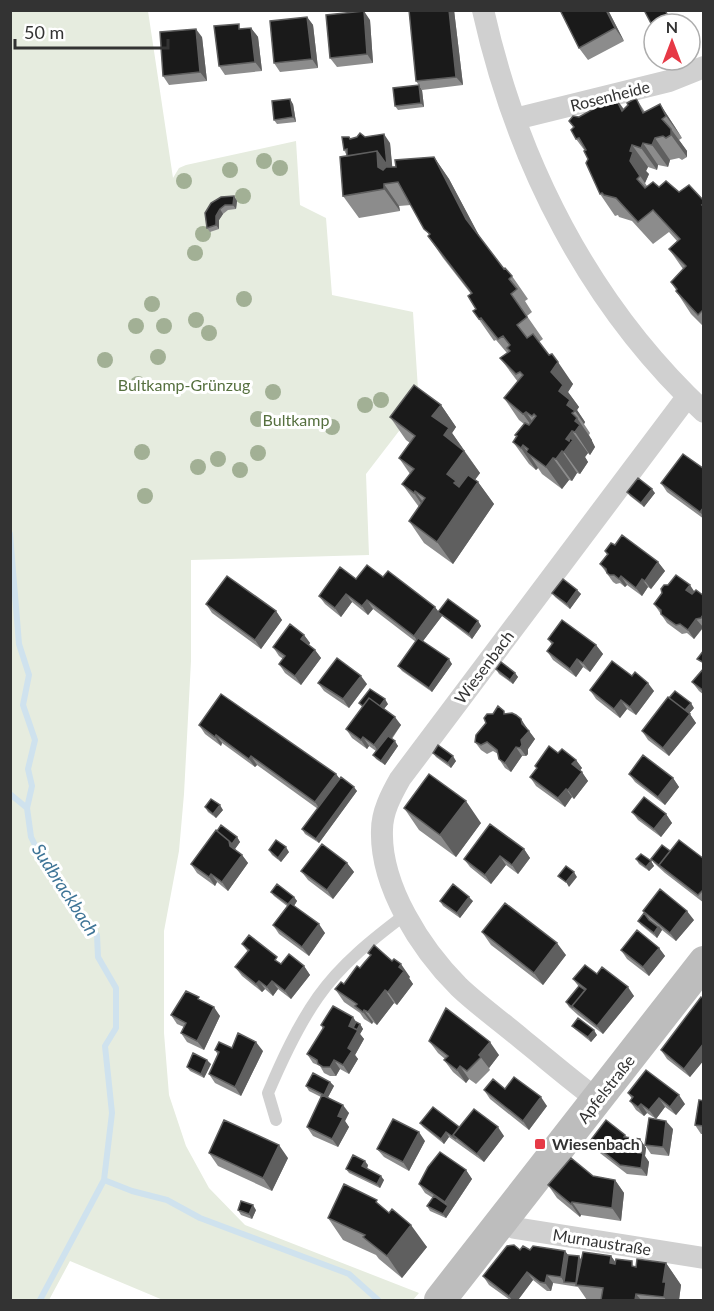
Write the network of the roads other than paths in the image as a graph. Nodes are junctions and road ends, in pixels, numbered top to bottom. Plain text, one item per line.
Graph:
1 (483, 10) edge
2 (704, 67) edge
3 (515, 119) junction
4 (695, 404) edge
5 (406, 914) junction
6 (704, 962) edge
7 (598, 1100) junction
8 (276, 1120) dead end
9 (504, 1220) junction
10 (704, 1258) edge
11 (440, 1300) edge

1 - 3 street
2 - 3 street, Rosenheide
3 - 4 street
4 - 5 street, Wiesenbach
5 - 7 street, Wiesenbach
5 - 8 lane
6 - 7 street, Apfelstraße
7 - 9 street, Apfelstraße
9 - 10 street, Murnaustraße
9 - 11 street, Apfelstraße

